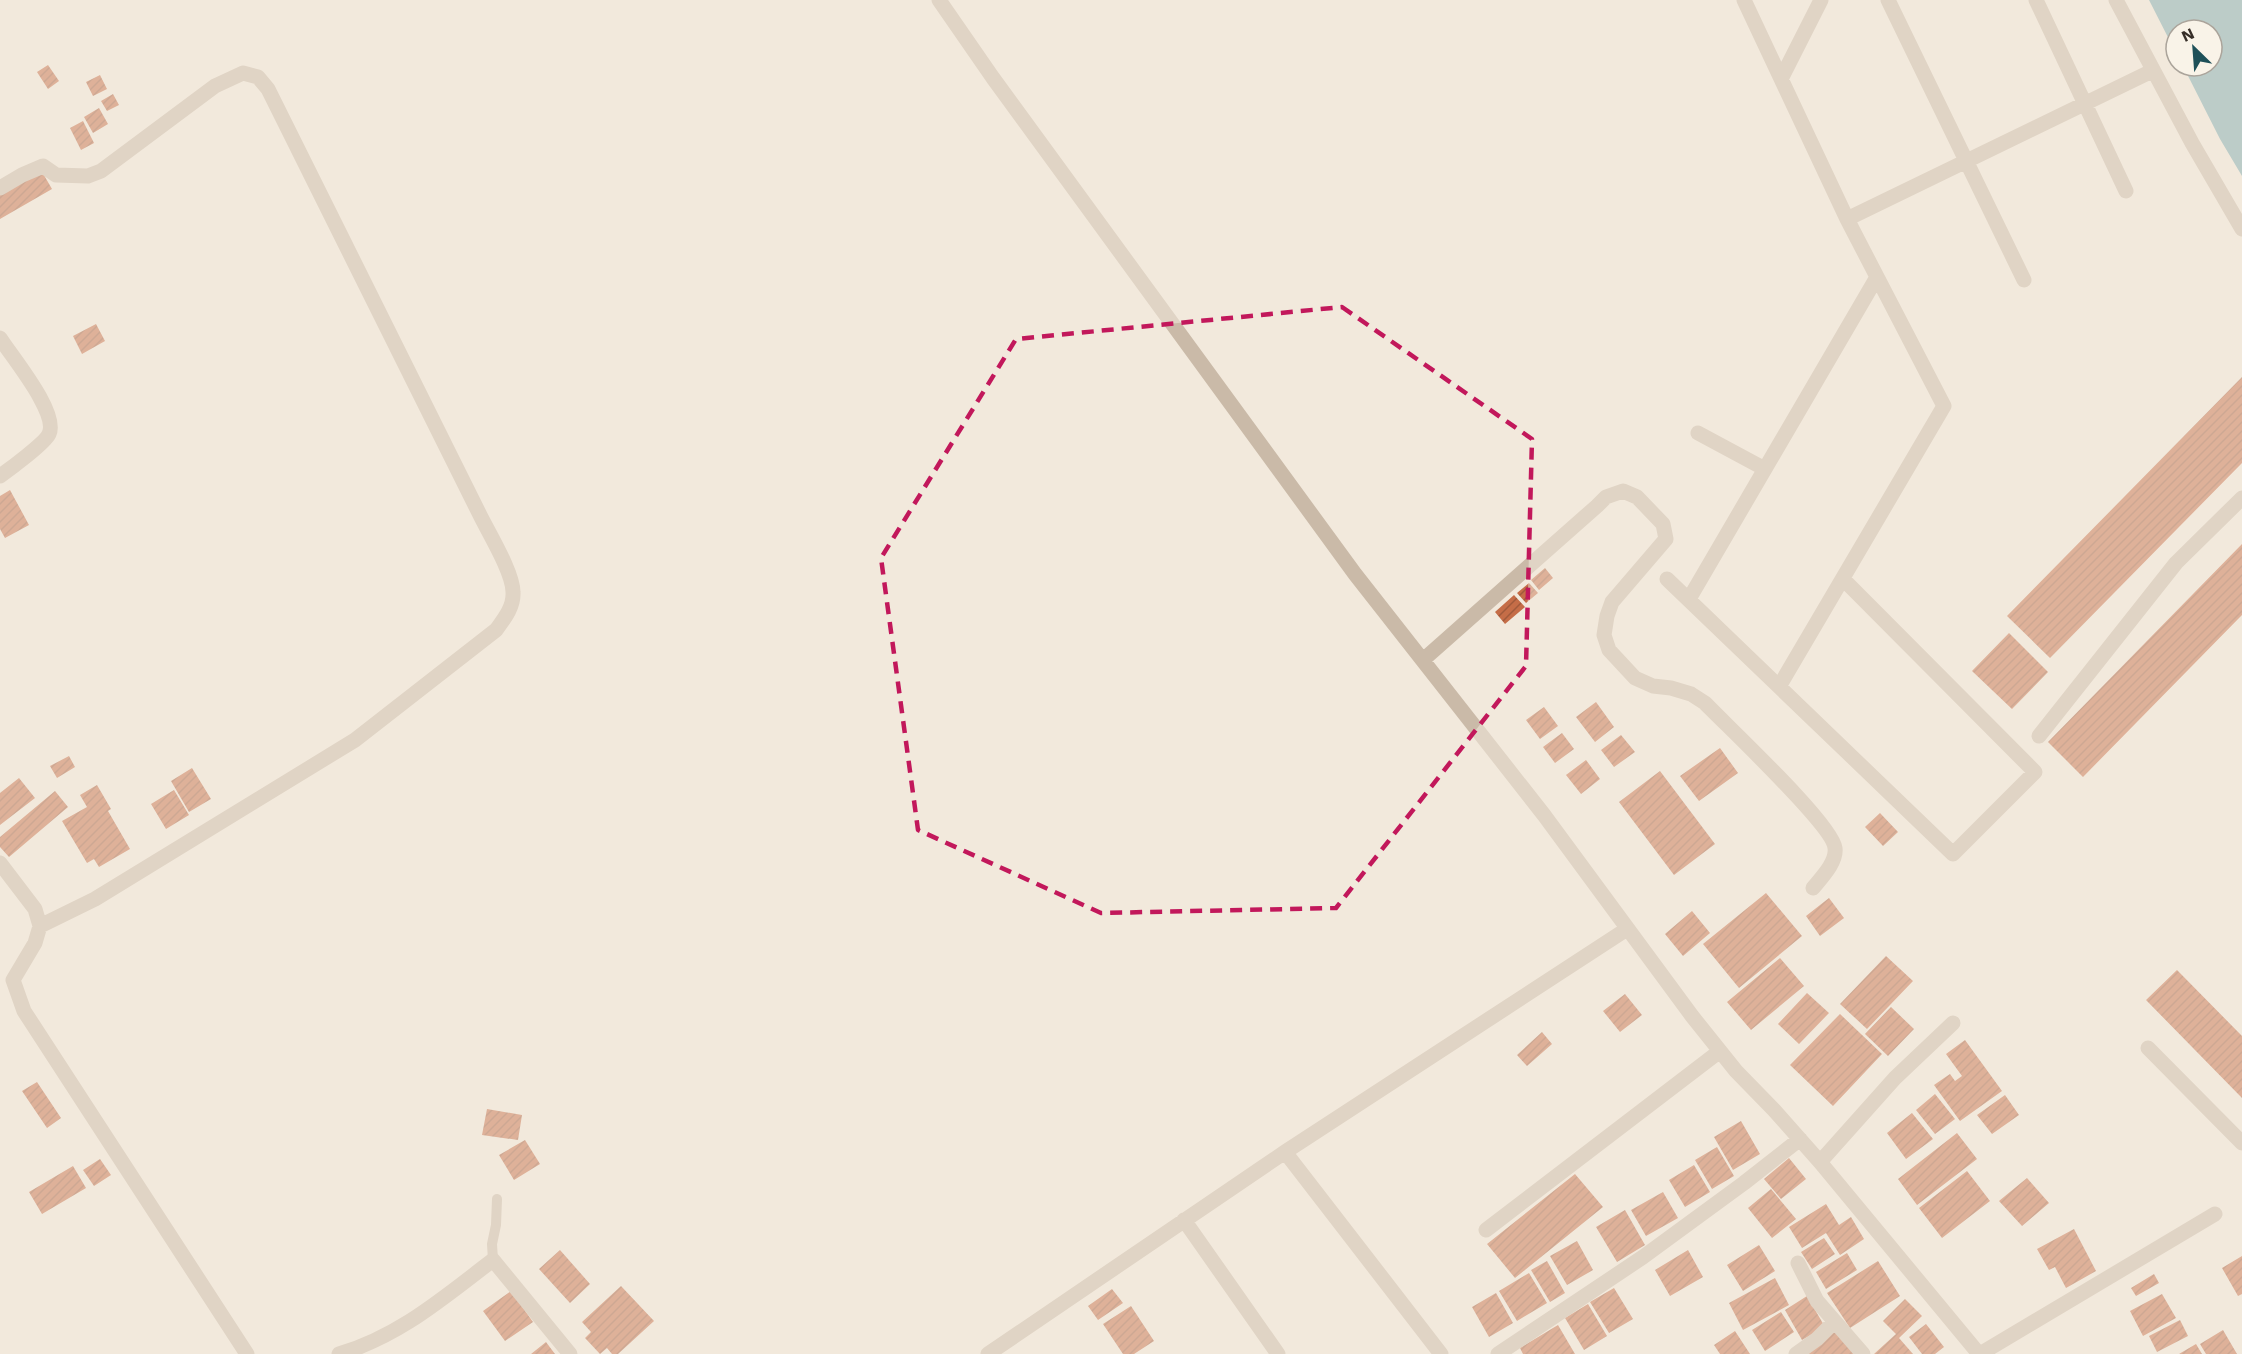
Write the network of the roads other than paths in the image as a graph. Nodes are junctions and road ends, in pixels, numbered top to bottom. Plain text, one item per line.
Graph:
1 (939, 0) edge
2 (1744, 0) edge
3 (1821, 0) edge
4 (1888, 0) edge
5 (2036, 0) edge
6 (2116, 0) edge
7 (2152, 71) junction
8 (1781, 79) junction
9 (2085, 104) junction
10 (1967, 161) junction
11 (0, 188) edge
12 (2126, 191) dead end
13 (1847, 219) junction
14 (2242, 229) edge
15 (1877, 277) junction
16 (2024, 280) dead end
17 (0, 338) edge
18 (1698, 433) dead end
19 (1765, 470) junction
20 (0, 477) edge
21 (2242, 498) edge
22 (1667, 579) dead end
23 (1843, 579) junction
24 (1689, 599) junction
25 (1423, 660) junction
26 (1780, 686) junction
27 (2039, 736) dead end
28 (0, 863) edge
29 (1813, 888) dead end
30 (40, 926) junction
31 (1627, 929) junction
32 (1953, 1023) dead end
33 (2148, 1048) dead end
34 (1720, 1051) junction
35 (1800, 1140) junction
36 (2242, 1143) edge
37 (1285, 1152) junction
38 (1820, 1162) junction
39 (497, 1198) dead end
40 (2215, 1214) dead end
41 (1184, 1220) junction
42 (1486, 1230) dead end
43 (493, 1260) junction
44 (1798, 1263) dead end
45 (1834, 1322) junction
46 (247, 1354) edge
47 (339, 1354) edge
48 (570, 1354) edge
49 (988, 1354) edge
50 (1278, 1354) edge
51 (1441, 1354) edge
52 (1498, 1354) edge
53 (1796, 1354) edge
54 (1863, 1354) edge
55 (1980, 1354) edge

1 - 25 street
2 - 8 street
3 - 8 street
4 - 10 street
5 - 9 street
6 - 7 street
7 - 9 street
7 - 14 street
8 - 13 street
9 - 10 street
9 - 12 street
10 - 13 street
10 - 16 street
11 - 30 street
13 - 15 street
15 - 19 street
15 - 23 street
17 - 20 street
18 - 19 street
19 - 24 street
21 - 27 street
22 - 24 street
23 - 26 street
23 - 26 street
24 - 26 street
25 - 29 street
25 - 31 street
28 - 30 street
30 - 46 street
31 - 34 street
31 - 37 street
32 - 38 street
33 - 36 street
34 - 35 street
34 - 42 street
35 - 38 street
35 - 52 street
37 - 41 street
37 - 51 street
38 - 55 street
39 - 43 lane
40 - 55 street
41 - 49 street
41 - 50 street
43 - 47 street
43 - 48 street
44 - 45 street
45 - 53 street
45 - 54 street

